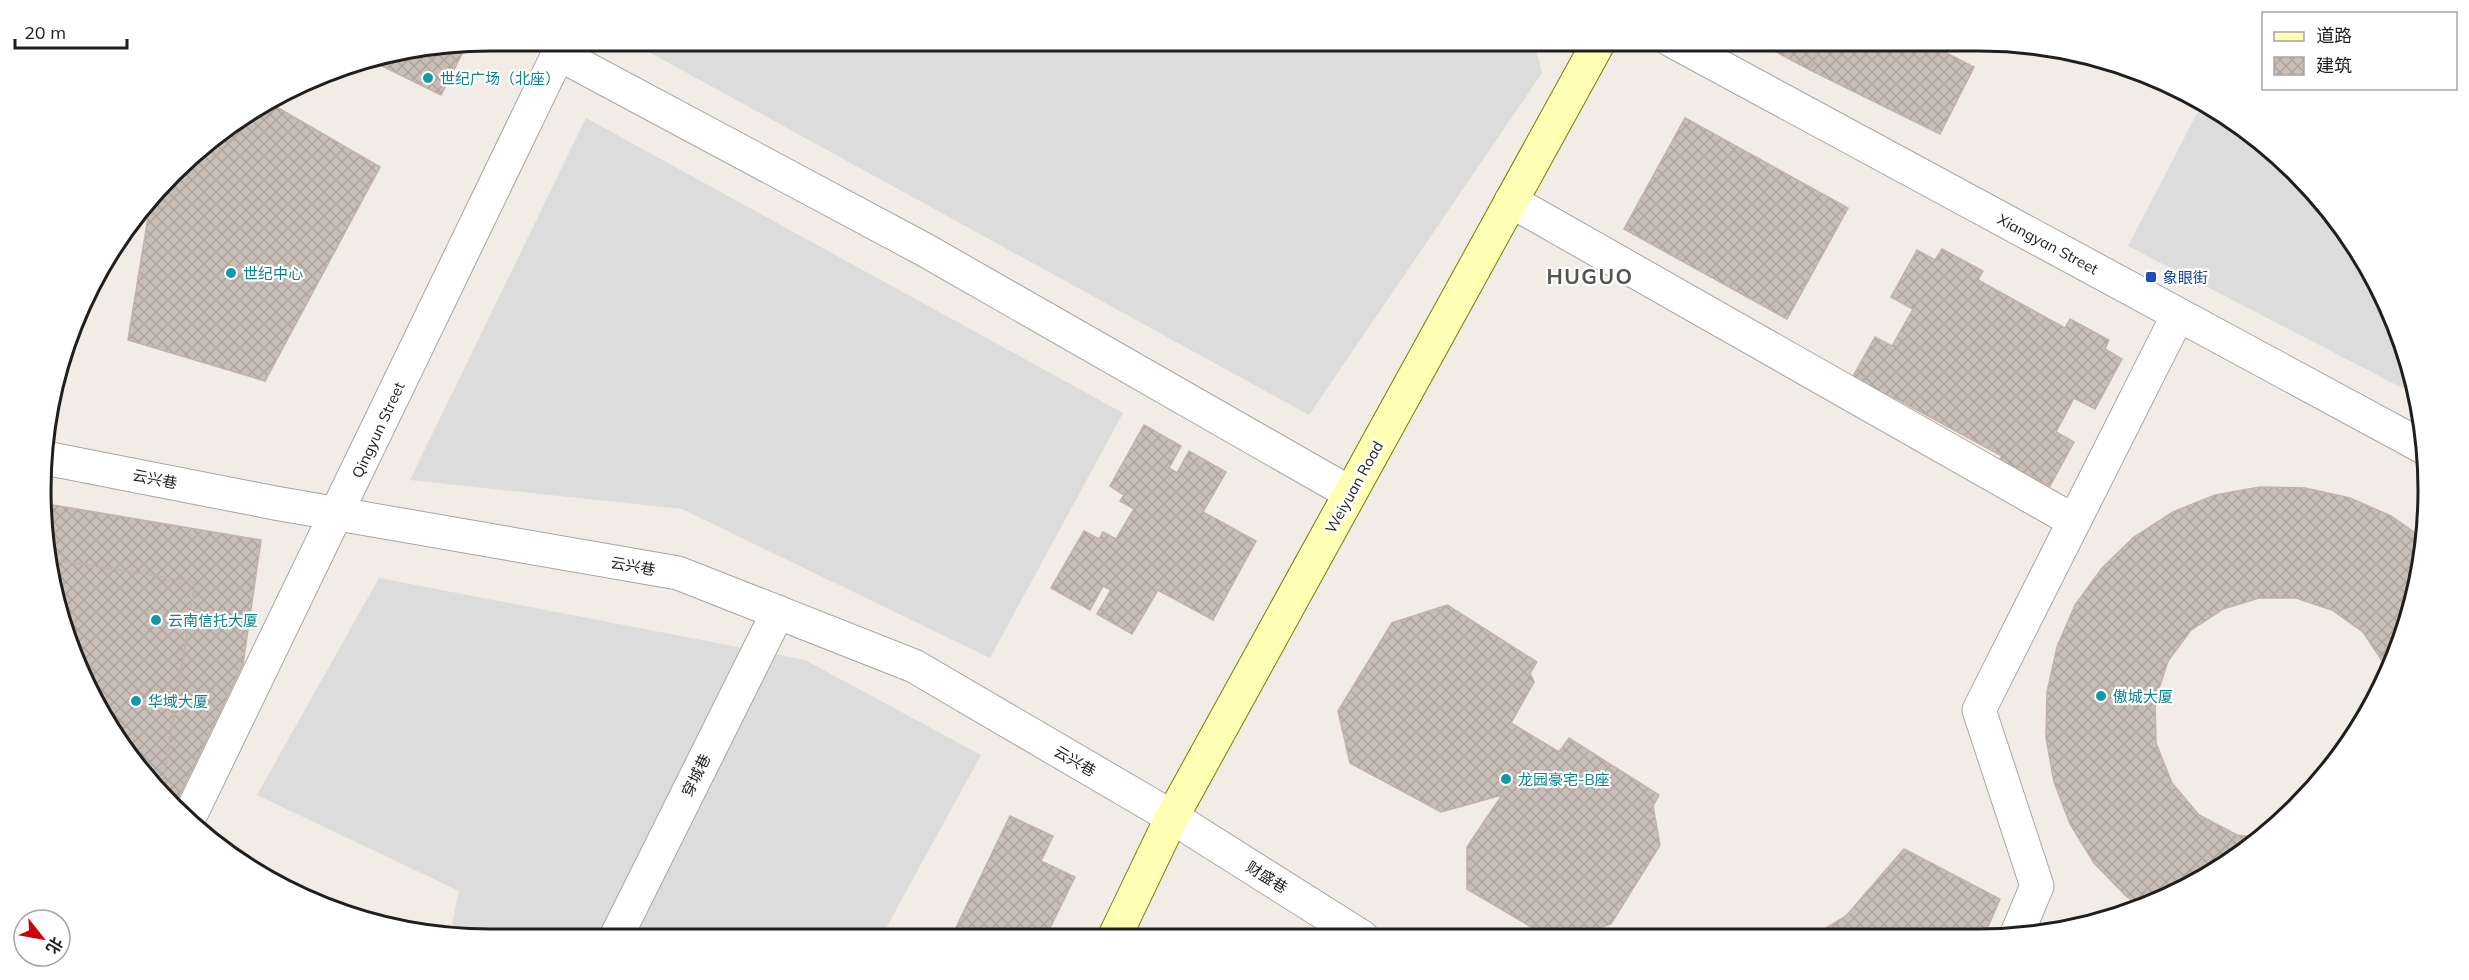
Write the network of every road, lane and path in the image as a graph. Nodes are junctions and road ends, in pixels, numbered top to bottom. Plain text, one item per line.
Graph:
1 (559, 51) edge
2 (568, 51) edge
3 (1594, 51) edge
4 (1691, 51) edge
5 (1511, 201) junction
6 (2178, 315) junction
7 (2415, 443) edge
8 (52, 459) edge
9 (1350, 493) junction
10 (338, 514) junction
11 (2074, 521) junction
12 (778, 612) junction
13 (192, 812) edge
14 (1172, 817) junction
15 (2020, 927) edge
16 (620, 929) edge
17 (1118, 929) edge
18 (1349, 929) edge

1 - 10 street, Qingyun Street
2 - 9 street
3 - 5 street, Weiyuan Road
4 - 6 street, Xiangyan Street
5 - 9 street, Weiyuan Road
5 - 11 street
6 - 7 street, Xiangyan Street
6 - 11 street
8 - 10 street, 云兴巷
9 - 14 street, Weiyuan Road
10 - 12 street, 云兴巷
10 - 13 street, Qingyun Street
11 - 15 street
12 - 14 street, 云兴巷
12 - 16 street, 穿城巷
14 - 17 street, Weiyuan Road
14 - 18 street, 财盛巷

